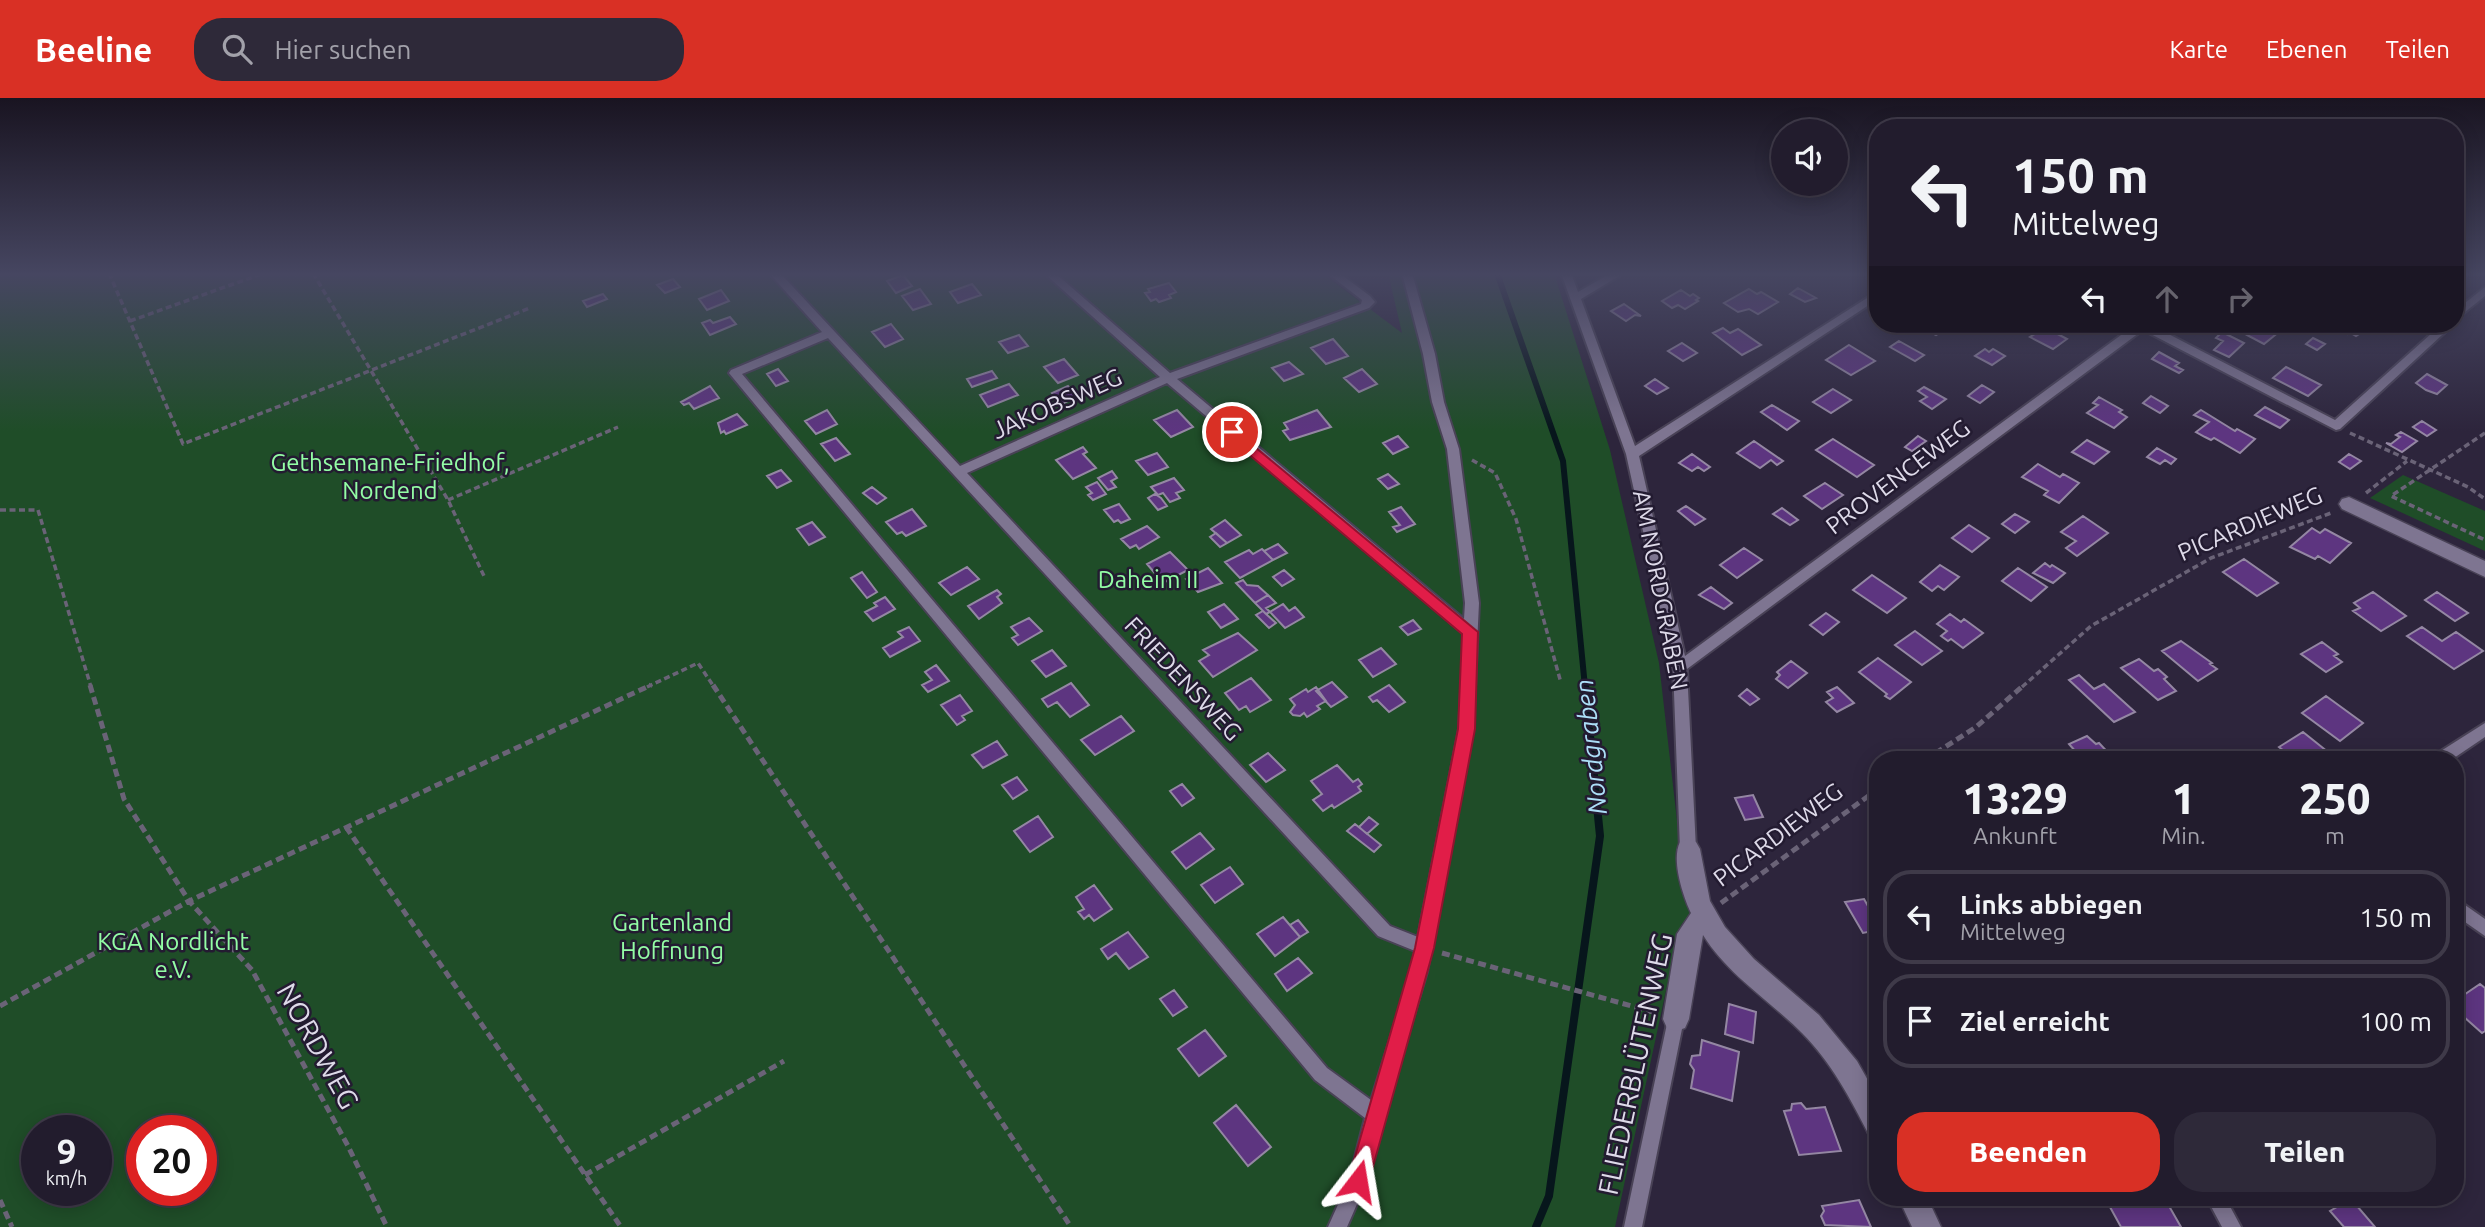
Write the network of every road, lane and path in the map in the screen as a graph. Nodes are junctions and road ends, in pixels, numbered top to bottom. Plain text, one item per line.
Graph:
1 (132, 326) edge
2 (345, 326) edge
3 (485, 326) edge
4 (823, 326) edge
5 (1109, 326) edge
6 (1311, 326) edge
7 (1421, 326) edge
8 (1586, 326) edge
9 (1831, 326) edge
10 (830, 333) junction
11 (2130, 333) edge
12 (2159, 333) edge
13 (2438, 333) edge
14 (371, 370) junction
15 (1168, 378) junction
16 (2336, 426) junction
17 (618, 427) dead end
18 (2485, 433) edge
19 (1453, 449) junction
20 (1632, 454) junction
21 (2407, 461) junction
22 (2428, 470) junction
23 (958, 471) junction
24 (2485, 499) edge
25 (448, 500) junction
26 (2350, 504) junction
27 (0, 510) edge
28 (2485, 540) edge
29 (2485, 570) edge
30 (484, 576) dead end
31 (1470, 632) junction
32 (1680, 667) junction
33 (1561, 683) dead end
34 (2485, 729) edge
35 (1939, 751) edge
36 (2452, 751) edge
37 (1869, 796) edge
38 (346, 827) junction
39 (1688, 849) joint
40 (189, 901) junction
41 (2464, 912) edge
42 (1704, 916) junction
43 (2485, 929) edge
44 (1425, 948) junction
45 (0, 1006) edge
46 (1631, 1006) dead end
47 (1676, 1019) joint
48 (784, 1061) dead end
49 (1869, 1108) edge
50 (1376, 1114) junction
51 (585, 1175) junction
52 (0, 1200) edge
53 (1916, 1206) edge
54 (2220, 1206) edge
55 (12, 1227) edge
56 (387, 1227) edge
57 (621, 1227) edge
58 (1071, 1227) edge
59 (1337, 1227) edge
60 (1633, 1227) edge
61 (1927, 1227) edge
62 (2232, 1227) edge

1 - 14 path
2 - 14 path
3 - 14 path
4 - 10 lane, FRIEDENSWEG
5 - 15 lane
6 - 15 lane, JAKOBSWEG
7 - 19 lane
8 - 20 lane, AM NORDGRABEN
9 - 20 lane
10 - 23 lane, FRIEDENSWEG
10 - 50 lane
11 - 32 lane, PROVENCEWEG
12 - 16 lane
13 - 16 lane
14 - 25 path
15 - 23 lane, JAKOBSWEG
15 - 31 lane
16 - 21 path
17 - 25 path
18 - 22 path
19 - 31 lane
19 - 33 path
20 - 32 lane, AM NORDGRABEN
21 - 22 path
21 - 26 path, PICARDIEWEG
22 - 24 path
22 - 28 path
23 - 44 lane, FRIEDENSWEG
25 - 30 path
26 - 29 street
26 - 35 path, PICARDIEWEG
27 - 40 path, NORDWEG
31 - 44 lane
32 - 39 lane, AM NORDGRABEN
34 - 36 lane
37 - 42 path, PICARDIEWEG
38 - 40 path
38 - 51 path
38 - 58 path
39 - 42 street, AM NORDGRABEN
40 - 45 path
40 - 56 path, NORDWEG
41 - 43 lane
42 - 47 street, FLIEDERBLÜTENWEG
42 - 49 street
44 - 46 path
44 - 50 lane
47 - 60 lane, FLIEDERBLÜTENWEG
48 - 51 path
50 - 59 lane
51 - 57 path
52 - 55 path
53 - 61 street
54 - 62 lane

